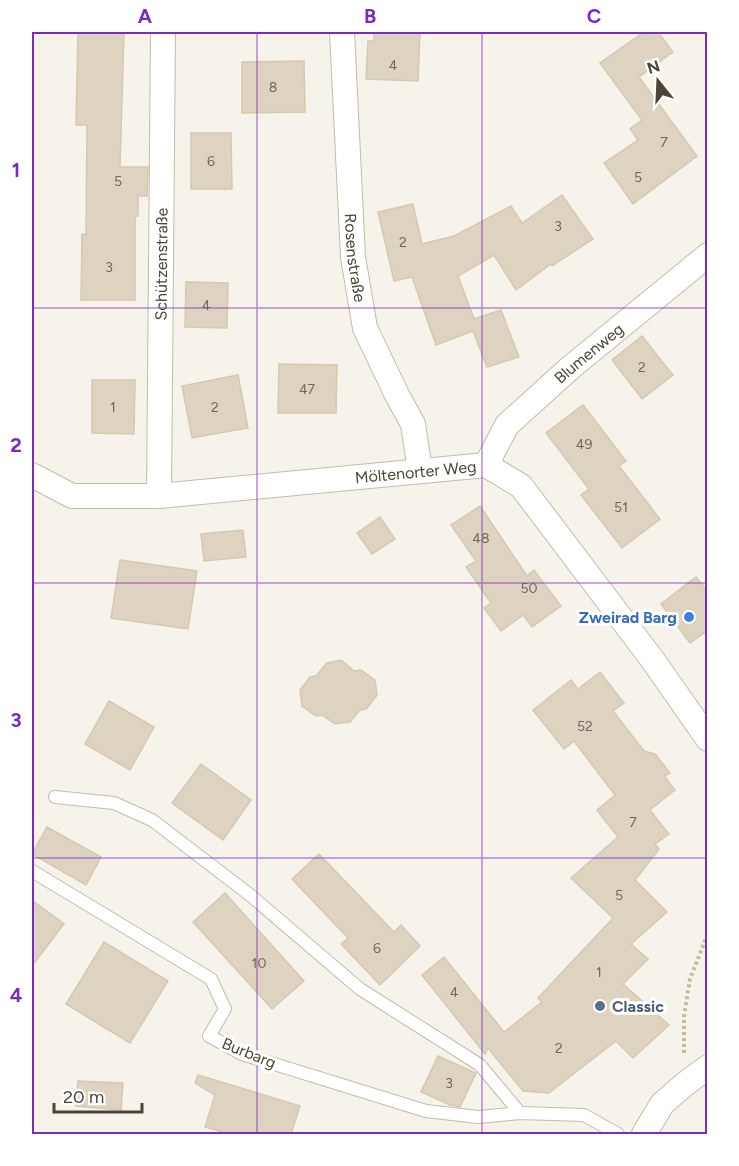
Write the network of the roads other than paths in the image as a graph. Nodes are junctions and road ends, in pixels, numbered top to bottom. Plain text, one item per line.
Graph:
1 (163, 32) edge
2 (342, 32) edge
3 (708, 255) edge
4 (486, 465) junction
5 (420, 471) junction
6 (32, 475) edge
7 (159, 496) junction
8 (708, 739) edge
9 (55, 797) dead end
10 (32, 871) edge
11 (708, 1067) edge
12 (520, 1113) junction
13 (618, 1134) edge
14 (644, 1134) edge

1 - 7 street, Schützenstraße
2 - 5 street, Rosenstraße
3 - 4 street, Blumenweg
4 - 5 street, Möltenorter Weg
4 - 8 street, Möltenorter Weg
5 - 7 street, Möltenorter Weg
6 - 7 street, Möltenorter Weg
9 - 12 lane
10 - 12 lane, Burbarg
11 - 14 street
12 - 13 lane, Burbarg

